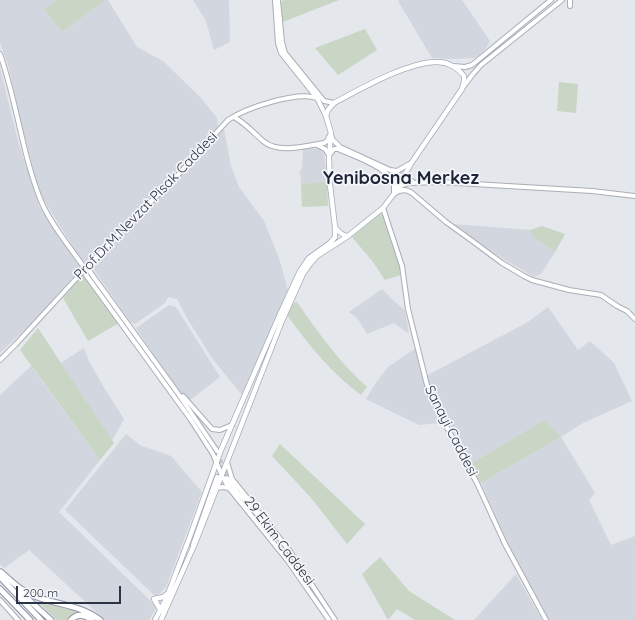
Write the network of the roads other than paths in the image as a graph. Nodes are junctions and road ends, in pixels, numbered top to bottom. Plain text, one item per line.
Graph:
1 (275, 0) edge
2 (278, 0) edge
3 (551, 0) edge
4 (562, 0) edge
5 (570, 0) edge
6 (570, 6) dead end
7 (0, 54) edge
8 (452, 66) junction
9 (462, 89) junction
10 (317, 98) junction
11 (334, 102) junction
12 (326, 116) junction
13 (234, 117) junction
14 (330, 133) junction
15 (316, 145) junction
16 (329, 155) junction
17 (412, 162) junction
18 (390, 170) junction
19 (405, 176) junction
20 (414, 182) junction
21 (393, 195) junction
22 (635, 196) edge
23 (382, 208) junction
24 (335, 227) junction
25 (348, 236) junction
26 (85, 269) junction
27 (635, 319) edge
28 (0, 360) edge
29 (177, 392) junction
30 (232, 425) junction
31 (217, 451) tunnel mouth
32 (227, 462) junction
33 (216, 463) junction
34 (220, 477) junction
35 (227, 478) tunnel mouth
36 (217, 488) junction
37 (229, 488) junction
38 (280, 538) junction
39 (190, 557) junction
40 (0, 573) edge
41 (0, 589) edge
42 (168, 593) junction
43 (5, 594) junction
44 (0, 600) edge
45 (161, 611) junction
46 (18, 620) edge
47 (26, 620) edge
48 (30, 620) edge
49 (41, 620) edge
50 (50, 620) edge
51 (71, 620) edge
52 (92, 620) edge
53 (100, 620) edge
54 (155, 620) edge
55 (161, 620) edge
56 (329, 620) edge
57 (335, 620) edge
58 (546, 620) edge

1 - 10 main road
2 - 11 main road
3 - 8 main road
4 - 9 main road
5 - 6 main road
7 - 26 main road
8 - 9 main road
8 - 11 main road
9 - 17 main road
10 - 12 main road
10 - 13 main road, Prof.Dr.M.Nevzat Pisak Caddesi
11 - 12 main road
12 - 14 main road
13 - 15 main road
13 - 26 main road, Prof.Dr.M.Nevzat Pisak Caddesi
14 - 15 main road
14 - 16 main road
14 - 18 main road
15 - 16 main road
16 - 21 main road
16 - 24 main road
17 - 18 main road
17 - 19 main road
18 - 19 main road
19 - 20 main road
19 - 21 main road
20 - 21 main road
20 - 22 main road
21 - 23 main road
21 - 27 main road
23 - 25 main road
23 - 58 main road, Sanayi Caddesi
24 - 25 main road
24 - 30 main road
25 - 32 main road
26 - 28 main road, Prof.Dr.M.Nevzat Pisak Caddesi
26 - 29 main road
26 - 33 main road, 29 Ekim Caddesi
29 - 30 main road
29 - 31 main road
30 - 33 main road
32 - 34 main road
32 - 38 main road, 29 Ekim Caddesi
33 - 34 main road, 29 Ekim Caddesi
33 - 42 main road
34 - 36 main road
34 - 37 main road, 29 Ekim Caddesi
34 - 39 main road
35 - 38 main road
36 - 37 main road
36 - 39 main road
37 - 56 main road, 29 Ekim Caddesi
38 - 57 main road, 29 Ekim Caddesi
39 - 55 main road
40 - 49 highway
40 - 50 highway
40 - 53 highway
41 - 43 highway
42 - 45 main road
42 - 45 main road
43 - 47 highway
43 - 48 highway
44 - 46 main road
45 - 54 main road
51 - 52 highway

